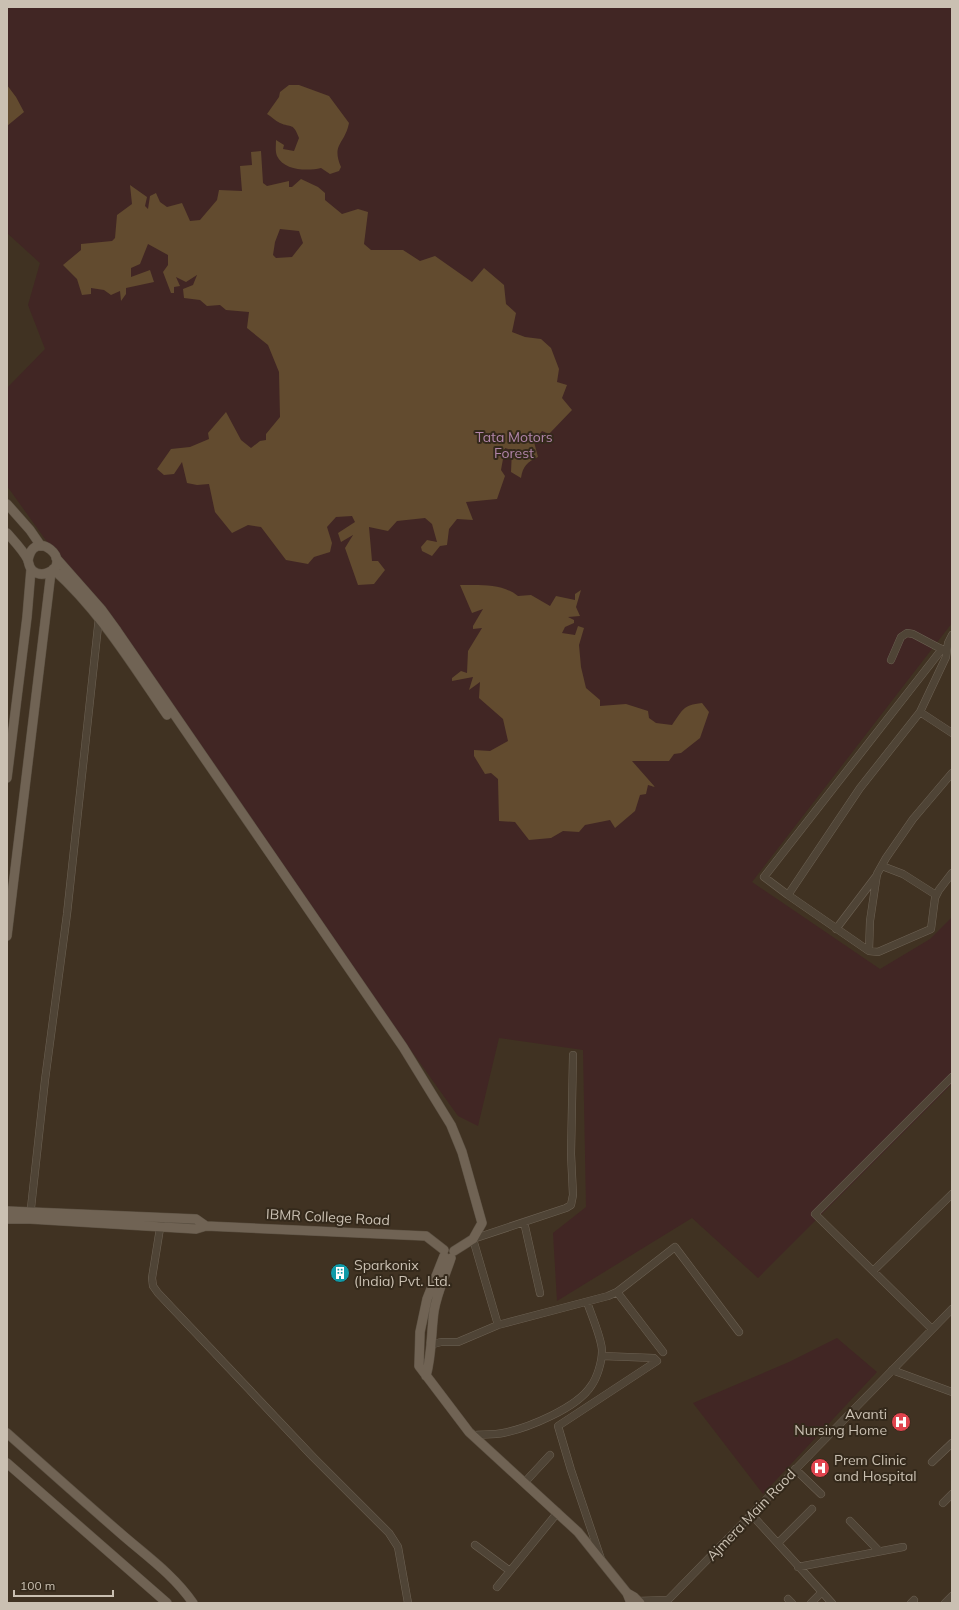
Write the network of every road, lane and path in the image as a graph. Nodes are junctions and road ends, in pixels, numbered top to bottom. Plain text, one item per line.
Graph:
1 (7, 504) edge
2 (7, 533) edge
3 (41, 546) junction
4 (56, 558) junction
5 (30, 565) junction
6 (52, 570) junction
7 (100, 613) junction
8 (952, 635) edge
9 (944, 651) junction
10 (891, 660) dead end
11 (920, 712) junction
12 (952, 732) edge
13 (952, 773) edge
14 (7, 778) edge
15 (882, 866) junction
16 (952, 873) edge
17 (877, 874) junction
18 (936, 895) junction
19 (788, 896) junction
20 (836, 929) junction
21 (7, 936) edge
22 (869, 951) junction
23 (573, 1055) dead end
24 (952, 1077) edge
25 (952, 1194) edge
26 (7, 1211) edge
27 (30, 1215) junction
28 (7, 1219) edge
29 (524, 1222) junction
30 (161, 1223) junction
31 (473, 1239) junction
32 (448, 1254) junction
33 (873, 1271) junction
34 (616, 1292) junction
35 (540, 1293) dead end
36 (587, 1302) junction
37 (952, 1309) edge
38 (498, 1325) junction
39 (932, 1329) junction
40 (739, 1332) dead end
41 (430, 1345) junction
42 (663, 1352) dead end
43 (602, 1356) junction
44 (892, 1370) junction
45 (426, 1376) junction
46 (952, 1392) edge
47 (7, 1433) edge
48 (473, 1435) junction
49 (952, 1443) edge
50 (550, 1455) dead end
51 (932, 1462) dead end
52 (7, 1463) edge
53 (795, 1469) junction
54 (525, 1482) junction
55 (821, 1494) dead end
56 (952, 1494) edge
57 (943, 1503) dead end
58 (812, 1509) dead end
59 (558, 1512) junction
60 (751, 1514) junction
61 (850, 1521) dead end
62 (778, 1542) junction
63 (475, 1545) dead end
64 (903, 1547) dead end
65 (879, 1551) junction
66 (602, 1561) junction
67 (798, 1567) junction
68 (510, 1572) junction
69 (497, 1587) dead end
70 (822, 1592) junction
71 (952, 1596) edge
72 (635, 1602) edge
73 (666, 1602) edge
74 (167, 1603) edge
75 (193, 1603) edge
76 (408, 1603) edge
77 (811, 1603) edge
78 (832, 1603) edge
79 (945, 1603) edge

1 - 3 main road
2 - 5 main road
3 - 4 main road
3 - 5 main road
4 - 6 main road
4 - 7 main road
5 - 6 main road
5 - 14 main road
6 - 7 main road
6 - 21 main road
7 - 27 street
7 - 31 main road
8 - 9 street
9 - 10 street
9 - 11 street
9 - 19 street
11 - 12 street
11 - 19 street
13 - 15 street
15 - 17 street
15 - 18 street
16 - 18 street
17 - 20 street
17 - 22 street
18 - 22 street
19 - 20 street
20 - 22 street
23 - 29 street
24 - 33 street
25 - 33 street
26 - 27 main road, IBMR College Road
27 - 28 main road, IBMR College Road
27 - 30 main road, IBMR College Road
29 - 31 street
29 - 35 street
30 - 32 main road, IBMR College Road
30 - 76 street
31 - 32 main road
31 - 38 street
32 - 41 main road
32 - 45 main road
33 - 39 street
34 - 36 street
34 - 40 street
34 - 42 street
36 - 38 street
36 - 43 street
37 - 39 street, Ajmera Main Raod
38 - 41 street
39 - 44 street, Ajmera Main Raod
41 - 45 main road
43 - 48 street
43 - 66 street
44 - 46 street
44 - 53 street, Ajmera Main Raod
45 - 48 main road
47 - 75 main road
48 - 54 main road
49 - 51 street
50 - 54 street
52 - 74 main road
53 - 55 street
53 - 60 street, Ajmera Main Raod
54 - 59 main road
56 - 57 street
58 - 62 street
59 - 66 main road
59 - 68 street
60 - 62 street
60 - 73 street, Ajmera Main Raod
61 - 65 street
62 - 67 street
63 - 68 street
64 - 65 street
65 - 67 street
66 - 72 main road
67 - 70 street
68 - 69 street
70 - 77 street
70 - 78 street
71 - 79 street
72 - 73 street, Ajmera Main Raod

